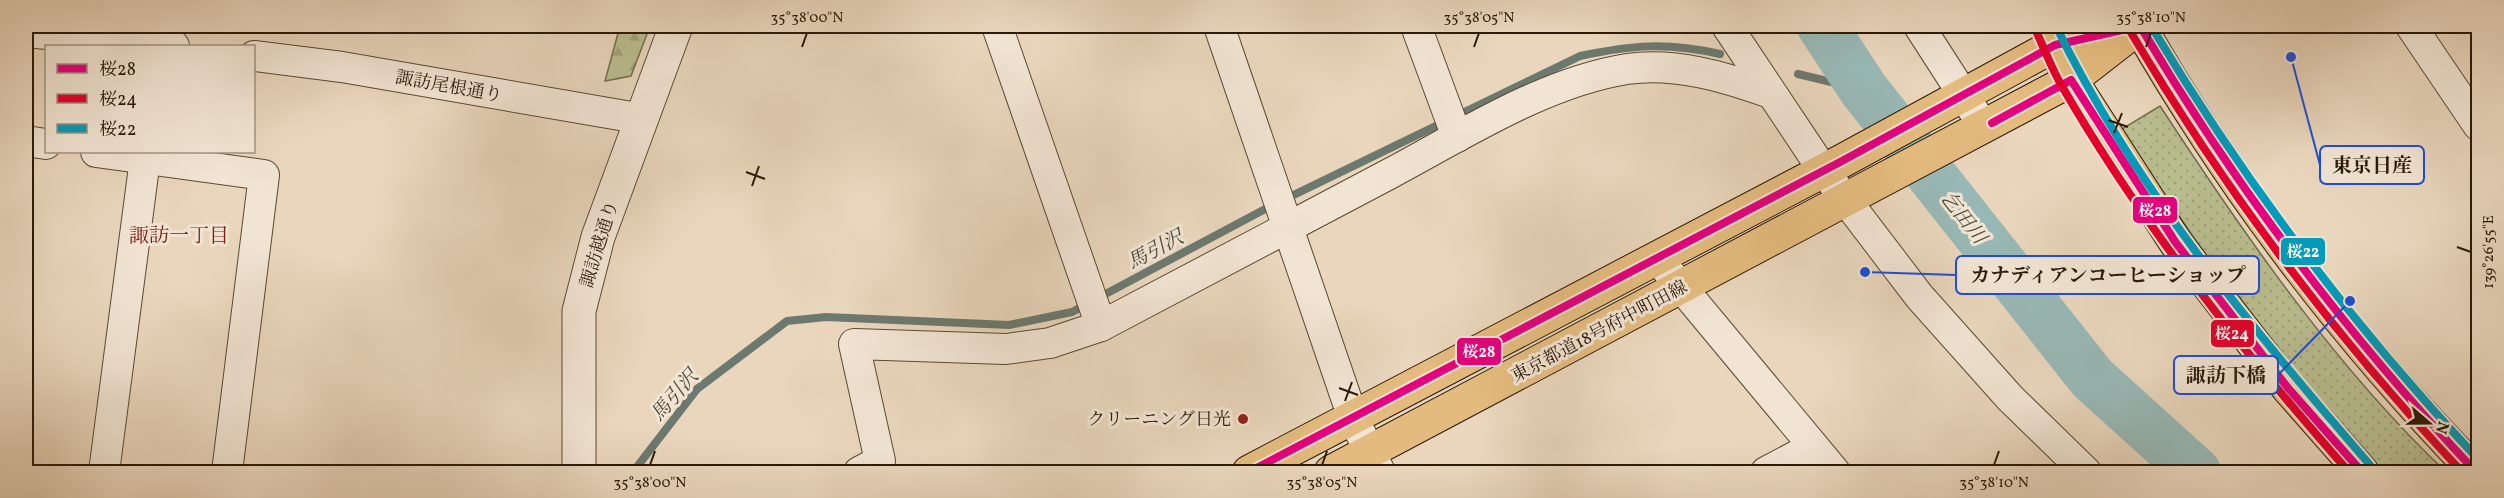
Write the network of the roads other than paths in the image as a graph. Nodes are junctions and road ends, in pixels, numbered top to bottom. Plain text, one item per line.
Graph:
1 (676, 26) edge
2 (997, 26) edge
3 (1219, 26) edge
4 (1416, 26) edge
5 (1727, 26) edge
6 (1919, 26) edge
7 (2140, 26) edge
8 (2411, 26) edge
9 (26, 32) edge
10 (2050, 35) edge
11 (163, 45) edge
12 (255, 56) edge
13 (2071, 81) junction
14 (1770, 93) junction
15 (1950, 102) junction
16 (644, 119) junction
17 (2478, 125) edge
18 (1456, 134) junction
19 (1970, 135) junction
20 (26, 141) edge
21 (45, 144) edge
22 (103, 153) edge
23 (145, 159) junction
24 (1832, 166) junction
25 (1856, 196) junction
26 (1286, 224) junction
27 (1657, 258) junction
28 (1681, 288) junction
29 (1099, 320) junction
30 (1353, 418) junction
31 (1813, 447) junction
32 (1375, 462) edge
33 (874, 469) edge
34 (104, 472) edge
35 (227, 472) edge
36 (579, 472) edge
37 (1249, 472) edge
38 (1332, 472) edge
39 (1766, 472) edge
40 (1835, 472) edge
41 (2086, 472) edge
42 (2362, 472) edge
43 (2476, 472) edge

1 - 16 street, 諏訪越通り
2 - 29 street
3 - 26 street
4 - 18 street
5 - 14 street
6 - 15 street
7 - 10 main road, 東京都道18号府中町田線
7 - 13 main road, 東京都道18号府中町田線
7 - 43 main road
8 - 17 street
9 - 11 street
10 - 13 main road
10 - 15 main road, 東京都道18号府中町田線
12 - 16 street, 諏訪尾根通り
13 - 19 main road, 東京都道18号府中町田線
13 - 42 main road
14 - 18 street
14 - 24 street
15 - 19 street
15 - 24 main road, 東京都道18号府中町田線
16 - 36 street, 諏訪越通り
18 - 26 street
19 - 25 main road, 東京都道18号府中町田線
20 - 21 street
22 - 23 street
23 - 34 street
23 - 35 street
24 - 25 street
24 - 27 main road, 東京都道18号府中町田線
25 - 28 main road, 東京都道18号府中町田線
25 - 41 street
26 - 29 street
26 - 30 street
27 - 28 street
27 - 30 main road, 東京都道18号府中町田線
28 - 31 street
28 - 32 main road, 東京都道18号府中町田線
29 - 33 street
30 - 32 street
30 - 37 main road, 東京都道18号府中町田線
31 - 39 street
31 - 40 street
32 - 38 main road, 東京都道18号府中町田線

